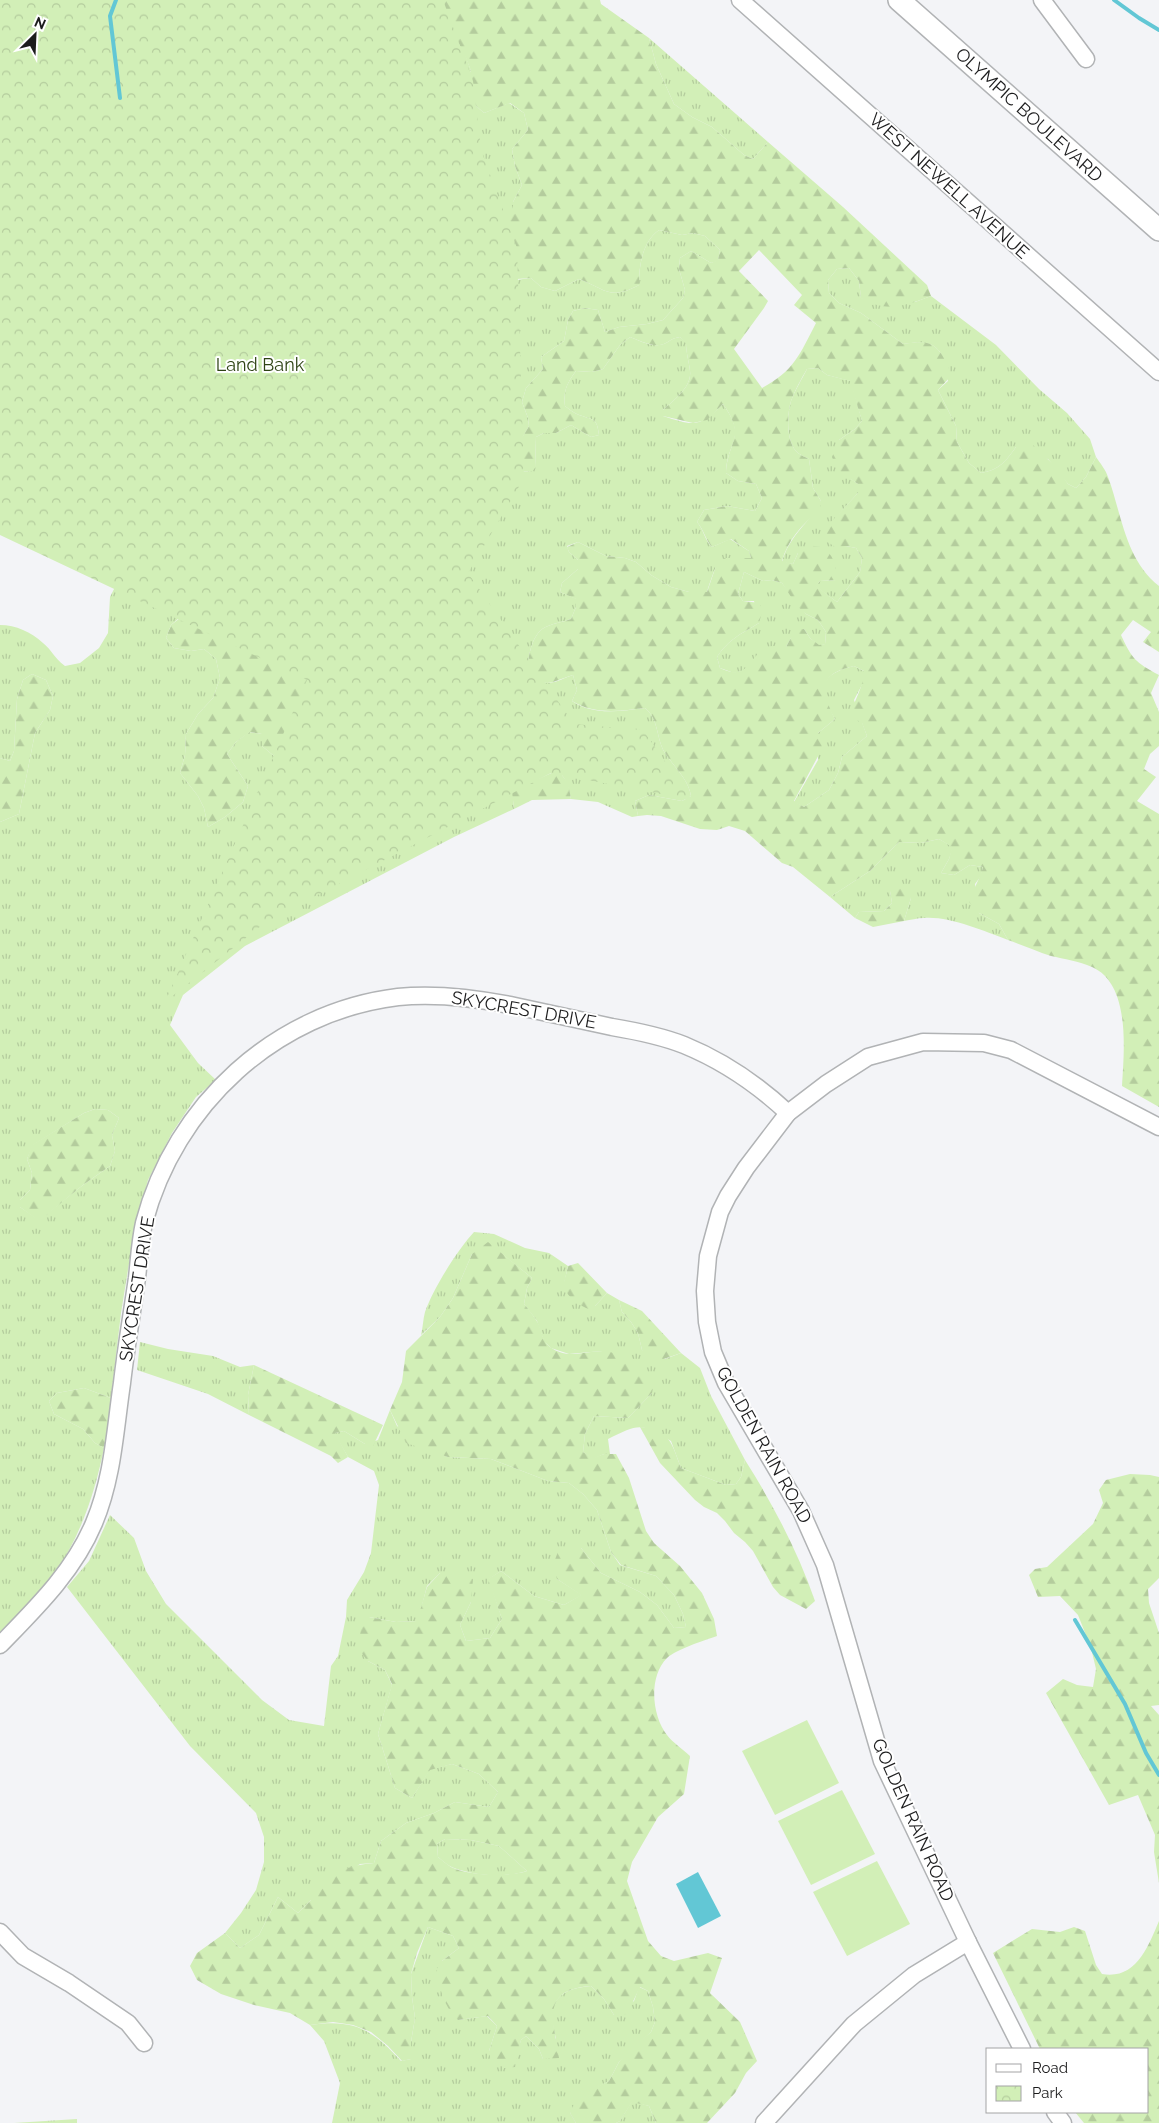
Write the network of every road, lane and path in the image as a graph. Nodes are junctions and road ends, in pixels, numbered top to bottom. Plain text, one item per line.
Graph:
1 (740, 0) edge
2 (899, 0) edge
3 (1042, 0) edge
4 (1086, 59) dead end
5 (1159, 230) edge
6 (1159, 372) edge
7 (788, 1113) junction
8 (1159, 1127) edge
9 (0, 1644) edge
10 (0, 1932) edge
11 (968, 1942) junction
12 (144, 2043) dead end
13 (1021, 2048) edge
14 (764, 2123) edge

1 - 6 street, WEST NEWELL AVENUE
2 - 5 main road, OLYMPIC BOULEVARD
3 - 4 street
7 - 8 street, GOLDEN RAIN ROAD
7 - 9 street, SKYCREST DRIVE
7 - 11 street, GOLDEN RAIN ROAD
10 - 12 street
11 - 13 street, GOLDEN RAIN ROAD
11 - 14 street

